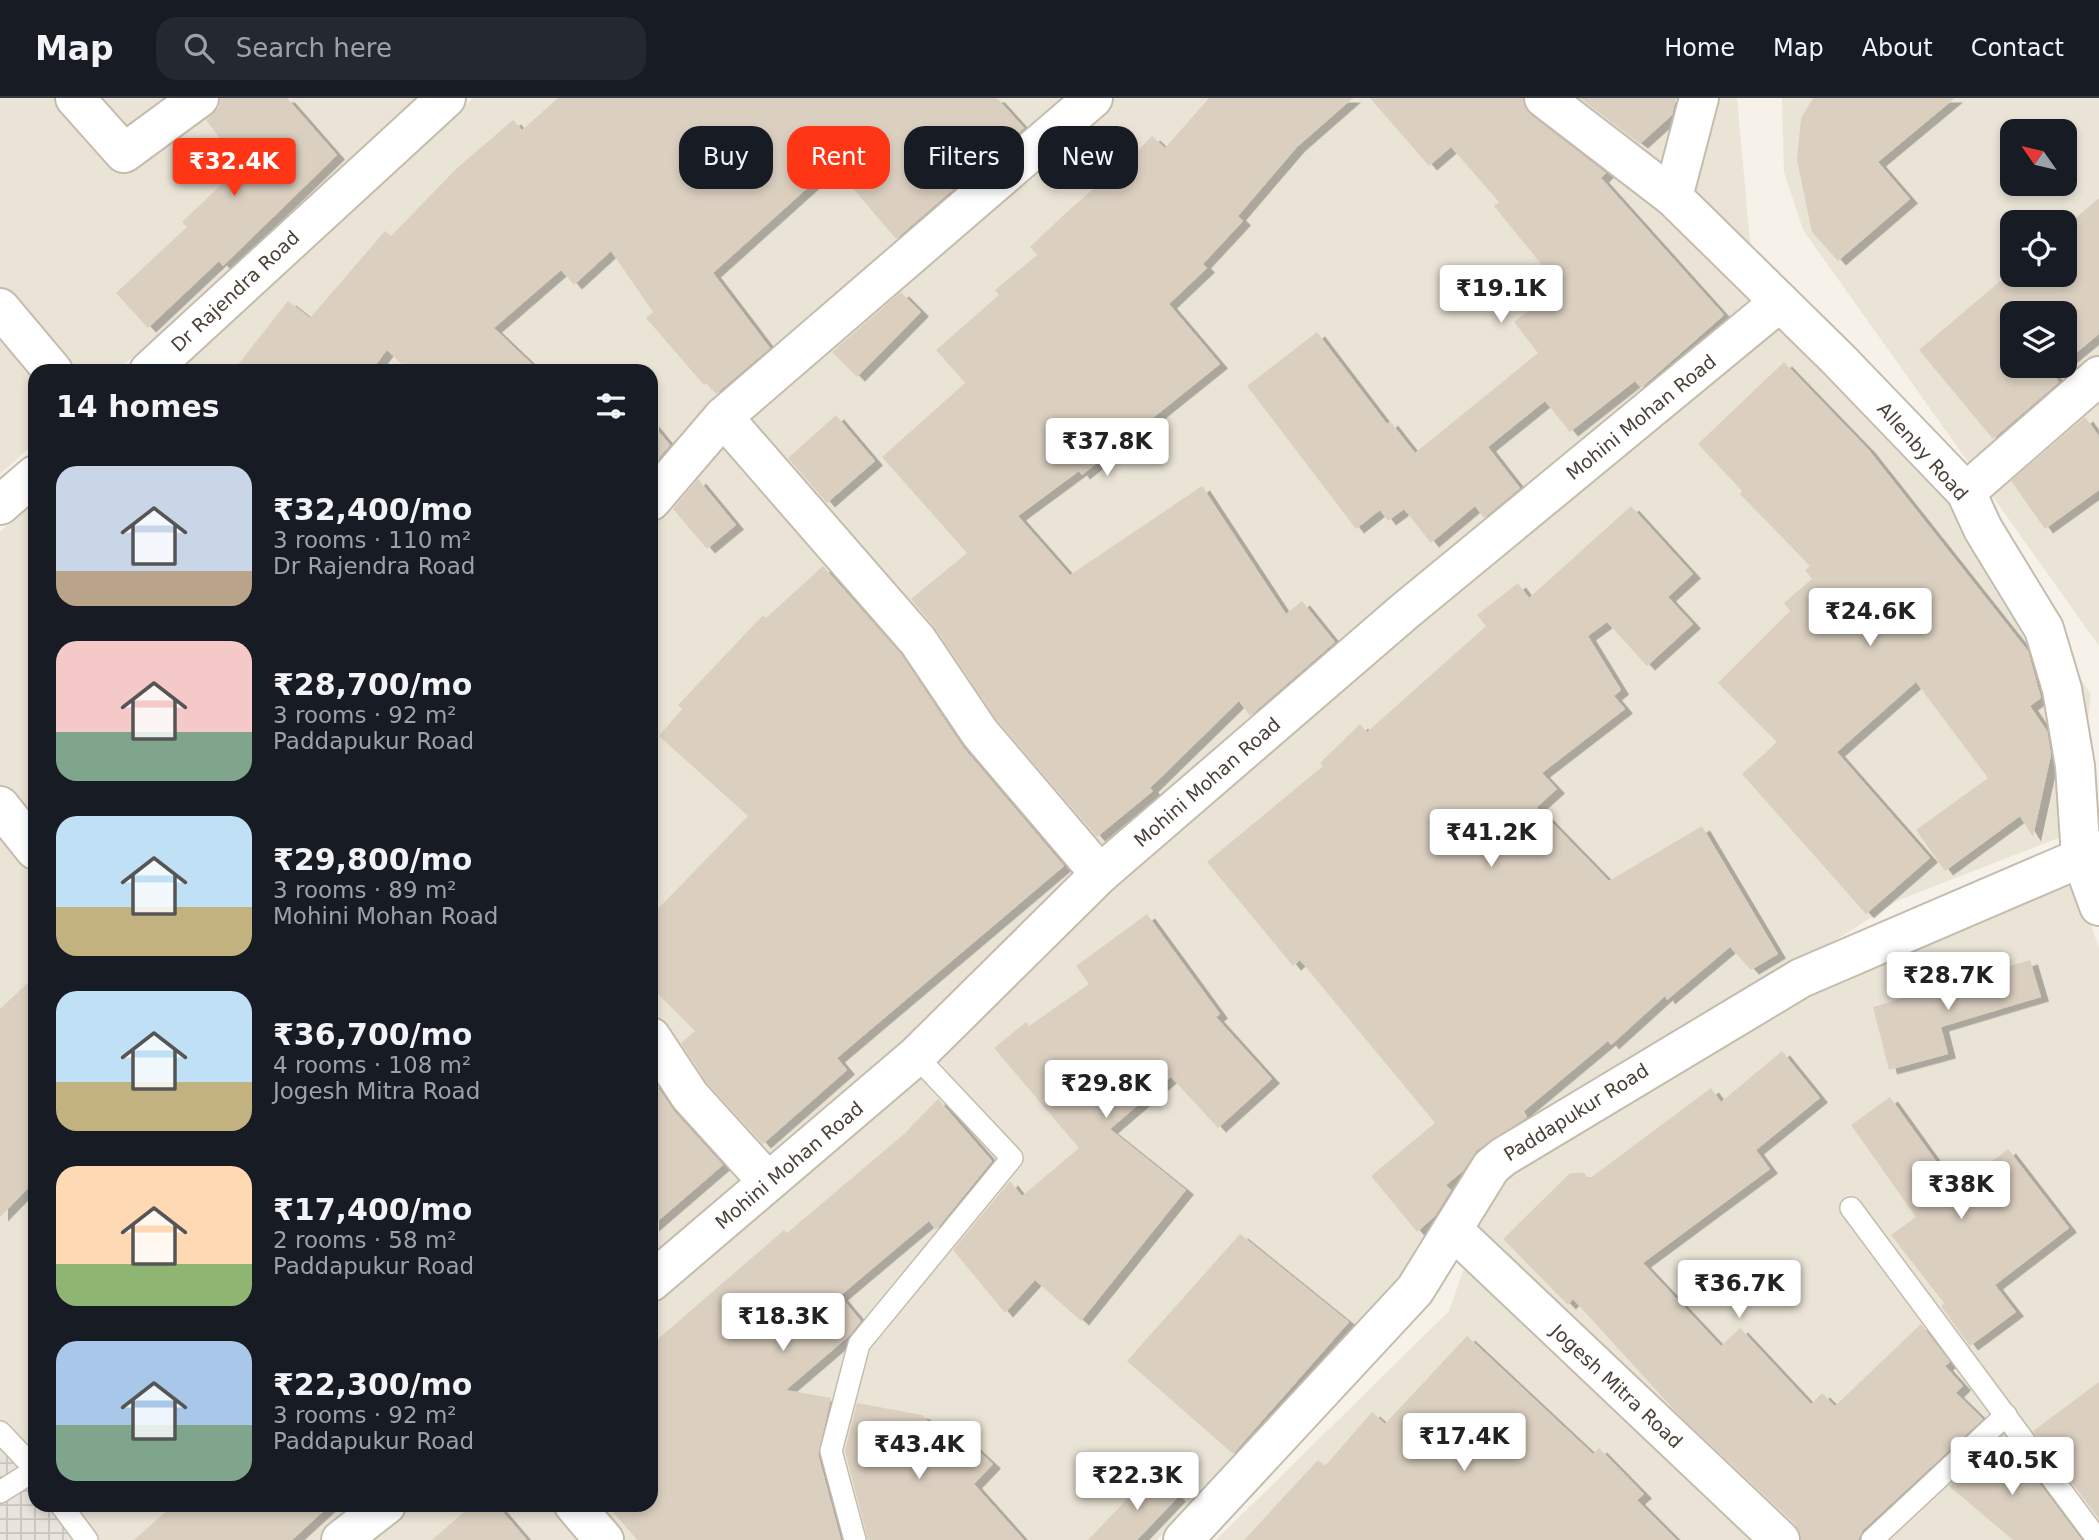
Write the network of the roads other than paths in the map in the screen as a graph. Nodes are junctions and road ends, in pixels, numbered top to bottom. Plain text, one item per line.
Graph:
1 (75, 98) edge
2 (199, 98) edge
3 (446, 98) edge
4 (1544, 98) edge
5 (1699, 98) edge
6 (1085, 100) edge
7 (1673, 197) junction
8 (1780, 302) junction
9 (0, 308) edge
10 (47, 364) edge
11 (157, 364) edge
12 (2099, 376) edge
13 (723, 417) junction
14 (28, 481) edge
15 (1966, 492) junction
16 (658, 493) edge
17 (0, 505) edge
18 (0, 806) edge
19 (28, 841) edge
20 (2090, 853) edge
21 (1101, 874) junction
22 (2099, 906) edge
23 (658, 1048) edge
24 (916, 1056) junction
25 (768, 1182) junction
26 (1851, 1208) dead end
27 (1454, 1231) junction
28 (658, 1276) edge
29 (2006, 1415) junction
30 (0, 1432) edge
31 (28, 1462) edge
32 (28, 1474) edge
33 (0, 1492) edge
34 (66, 1512) edge
35 (377, 1512) edge
36 (580, 1512) edge
37 (87, 1540) edge
38 (341, 1540) edge
39 (604, 1540) edge
40 (855, 1540) edge
41 (1183, 1540) edge
42 (1780, 1540) edge
43 (1872, 1540) edge
44 (2098, 1540) edge

1 - 2 street
3 - 11 street, Dr Rajendra Road
4 - 7 street, Allenby Road
5 - 7 street
6 - 13 street
7 - 8 street, Allenby Road
8 - 15 street, Allenby Road
8 - 21 street, Mohini Mohan Road
9 - 10 street
12 - 15 street
13 - 16 street
13 - 21 street
14 - 17 street
15 - 20 street, Allenby Road
18 - 19 street
20 - 22 street, Allenby Road
20 - 27 street, Paddapukur Road
21 - 24 street, Mohini Mohan Road
23 - 25 street
24 - 25 street, Mohini Mohan Road
24 - 40 lane
25 - 28 street, Mohini Mohan Road
26 - 29 lane
27 - 41 street, Paddapukur Road
27 - 42 street, Jogesh Mitra Road
29 - 43 lane
29 - 44 lane
30 - 31 lane
32 - 33 lane
34 - 37 lane
35 - 38 street
36 - 39 street

